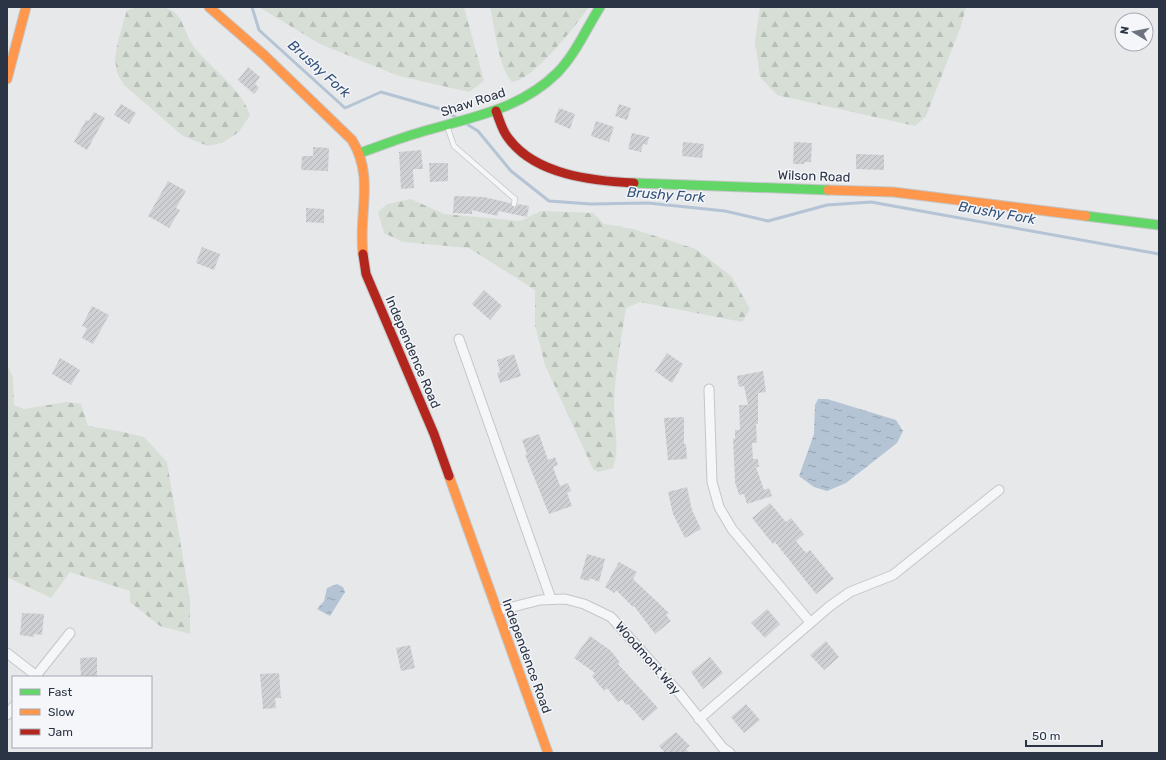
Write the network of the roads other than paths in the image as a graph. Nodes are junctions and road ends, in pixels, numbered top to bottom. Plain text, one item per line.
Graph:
1 (26, 7) edge
2 (209, 7) edge
3 (600, 7) edge
4 (7, 79) edge
5 (496, 111) junction
6 (446, 125) junction
7 (360, 153) junction
8 (514, 204) dead end
9 (1159, 225) edge
10 (459, 339) dead end
11 (709, 389) dead end
12 (999, 490) dead end
13 (551, 599) junction
14 (497, 611) junction
15 (810, 622) junction
16 (70, 633) dead end
17 (7, 653) edge
18 (37, 676) edge
19 (698, 719) junction
20 (548, 753) edge
21 (730, 753) edge

1 - 4 street
2 - 7 street, Independence Road
3 - 5 street, Shaw Road
5 - 6 street, Shaw Road
5 - 9 street, Wilson Road
6 - 7 street, Shaw Road
6 - 8 lane
7 - 14 street, Independence Road
10 - 13 street
11 - 15 street
12 - 15 street
13 - 14 street, Woodmont Way
13 - 19 street, Woodmont Way
14 - 20 street, Independence Road
15 - 19 street
16 - 18 street
17 - 18 street
19 - 21 street, Woodmont Way

